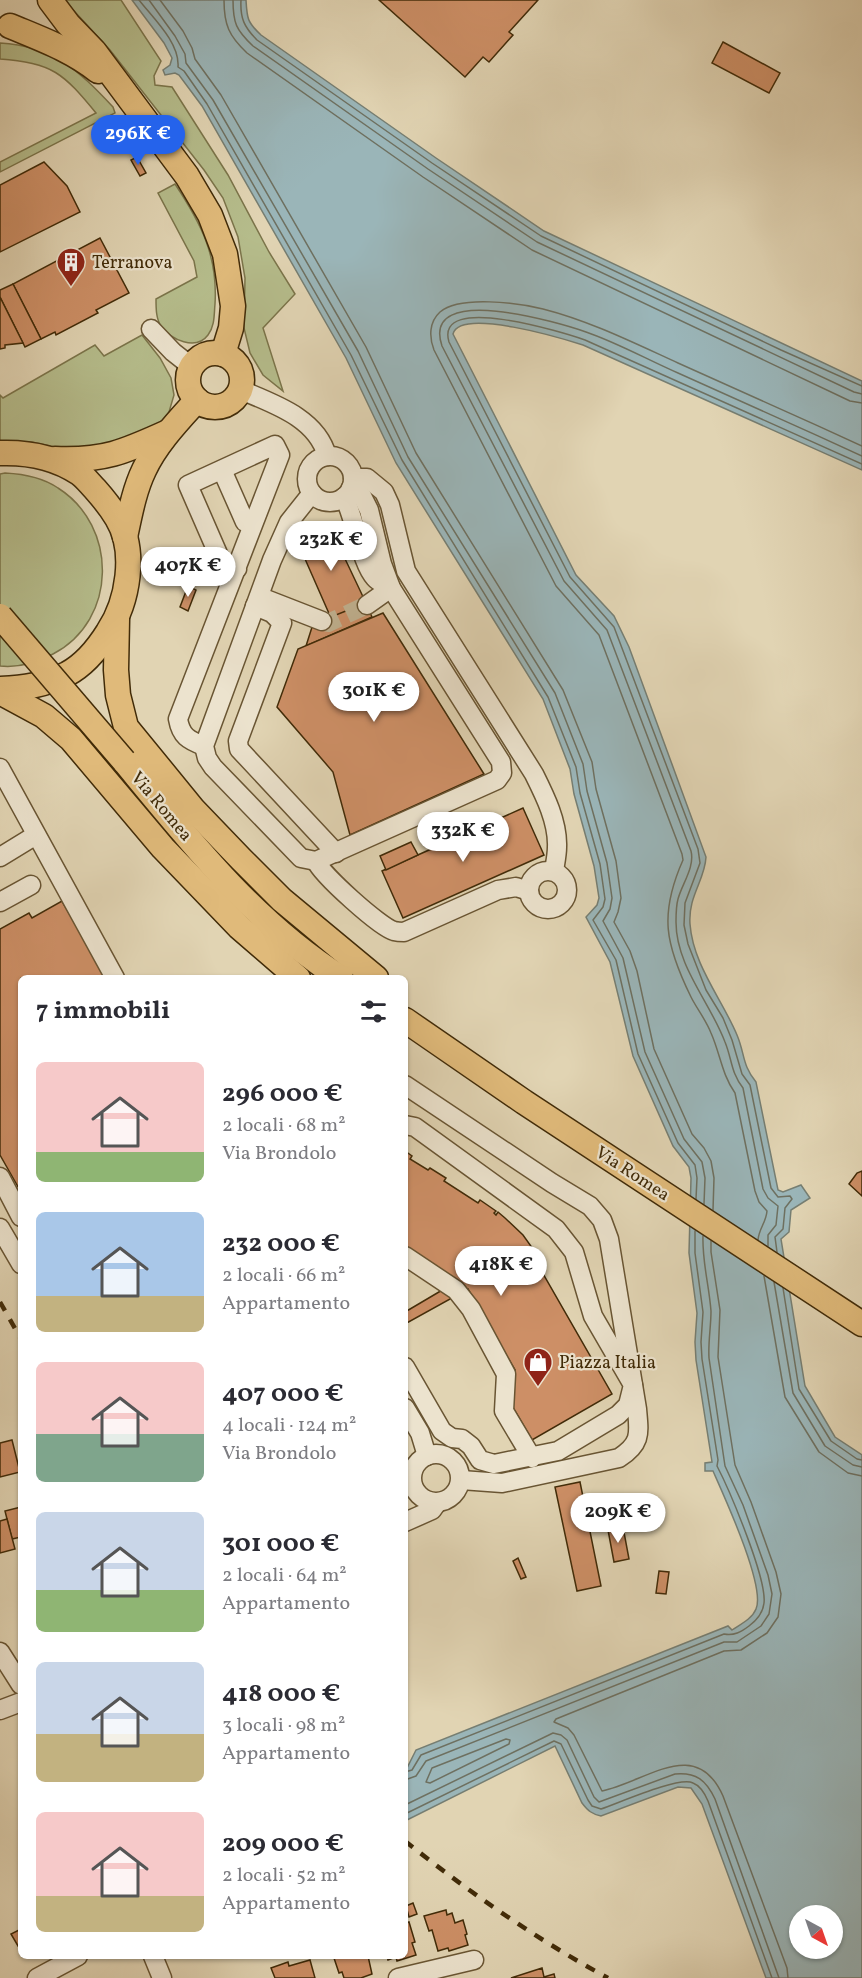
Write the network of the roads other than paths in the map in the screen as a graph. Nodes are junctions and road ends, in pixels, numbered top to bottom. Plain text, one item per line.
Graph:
1 (42, 0) edge
2 (50, 0) edge
3 (5, 26) edge
4 (120, 90) junction
5 (151, 329) dead end
6 (224, 354) junction
7 (192, 367) junction
8 (241, 390) junction
9 (197, 400) junction
10 (170, 431) junction
11 (0, 453) edge
12 (327, 456) junction
13 (52, 459) junction
14 (222, 470) junction
15 (349, 488) junction
16 (312, 493) junction
17 (252, 525) junction
18 (125, 537) junction
19 (244, 550) junction
20 (272, 560) junction
21 (237, 569) junction
22 (391, 588) junction
23 (256, 601) junction
24 (367, 605) tunnel mouth
25 (0, 616) edge
26 (117, 619) junction
27 (322, 621) tunnel mouth
28 (0, 691) edge
29 (204, 746) junction
30 (0, 768) edge
31 (281, 795) junction
32 (259, 816) junction
33 (36, 835) junction
34 (336, 853) junction
35 (0, 856) edge
36 (316, 861) junction
37 (554, 871) junction
38 (31, 885) dead end
39 (529, 891) junction
40 (0, 902) edge
41 (113, 975) edge
42 (295, 975) edge
43 (336, 975) edge
44 (372, 975) edge
45 (408, 1007) edge
46 (408, 1022) edge
47 (408, 1041) edge
48 (408, 1086) edge
49 (428, 1100) junction
50 (524, 1102) junction
51 (410, 1126) edge
52 (0, 1177) edge
53 (18, 1211) edge
54 (0, 1228) edge
55 (408, 1258) edge
56 (18, 1259) edge
57 (621, 1315) junction
58 (593, 1316) junction
59 (862, 1324) edge
60 (408, 1372) edge
61 (633, 1385) junction
62 (408, 1413) edge
63 (532, 1458) junction
64 (416, 1462) edge
65 (461, 1480) junction
66 (437, 1503) junction
67 (408, 1521) edge
68 (0, 1652) edge
69 (18, 1680) edge
70 (18, 1703) edge
71 (0, 1710) edge
72 (72, 1959) edge
73 (154, 1959) edge
74 (474, 1960) dead end
75 (37, 1978) edge
76 (162, 1978) edge
77 (398, 1978) edge

1 - 3 main road
2 - 4 main road
3 - 4 main road
4 - 6 main road
5 - 7 street
6 - 7 main road
6 - 8 main road
7 - 9 main road
8 - 9 main road
8 - 12 street
9 - 10 main road
10 - 13 main road
10 - 18 main road
11 - 13 main road
12 - 15 street
12 - 16 street
13 - 18 main road
14 - 17 street
14 - 17 street
14 - 21 street
15 - 16 street
15 - 22 street
15 - 37 street
16 - 20 street
17 - 19 street
18 - 26 main road
19 - 20 street
19 - 21 street
20 - 23 street
21 - 29 street
22 - 24 street
22 - 34 street
23 - 27 street
23 - 29 street
23 - 31 street
25 - 43 main road, Via Romea, bridge
26 - 28 main road
26 - 44 main road
28 - 42 main road
29 - 32 street
30 - 33 street
31 - 32 street
31 - 34 street
32 - 36 street
33 - 35 street
33 - 41 street
34 - 36 street
36 - 39 street
37 - 39 street
37 - 39 street
38 - 40 street
45 - 50 main road
46 - 50 main road, Via Romea
47 - 50 main road
48 - 49 street
49 - 51 street
49 - 57 street
50 - 59 main road, Via Romea
51 - 58 street
52 - 53 street
54 - 56 street
55 - 63 street
57 - 58 street
57 - 61 street
58 - 61 street
60 - 63 street
61 - 63 street
61 - 65 street
62 - 64 street
64 - 65 street
64 - 66 street
65 - 66 street
66 - 67 street
68 - 69 street
70 - 71 street
72 - 75 street
73 - 76 street
74 - 77 street

